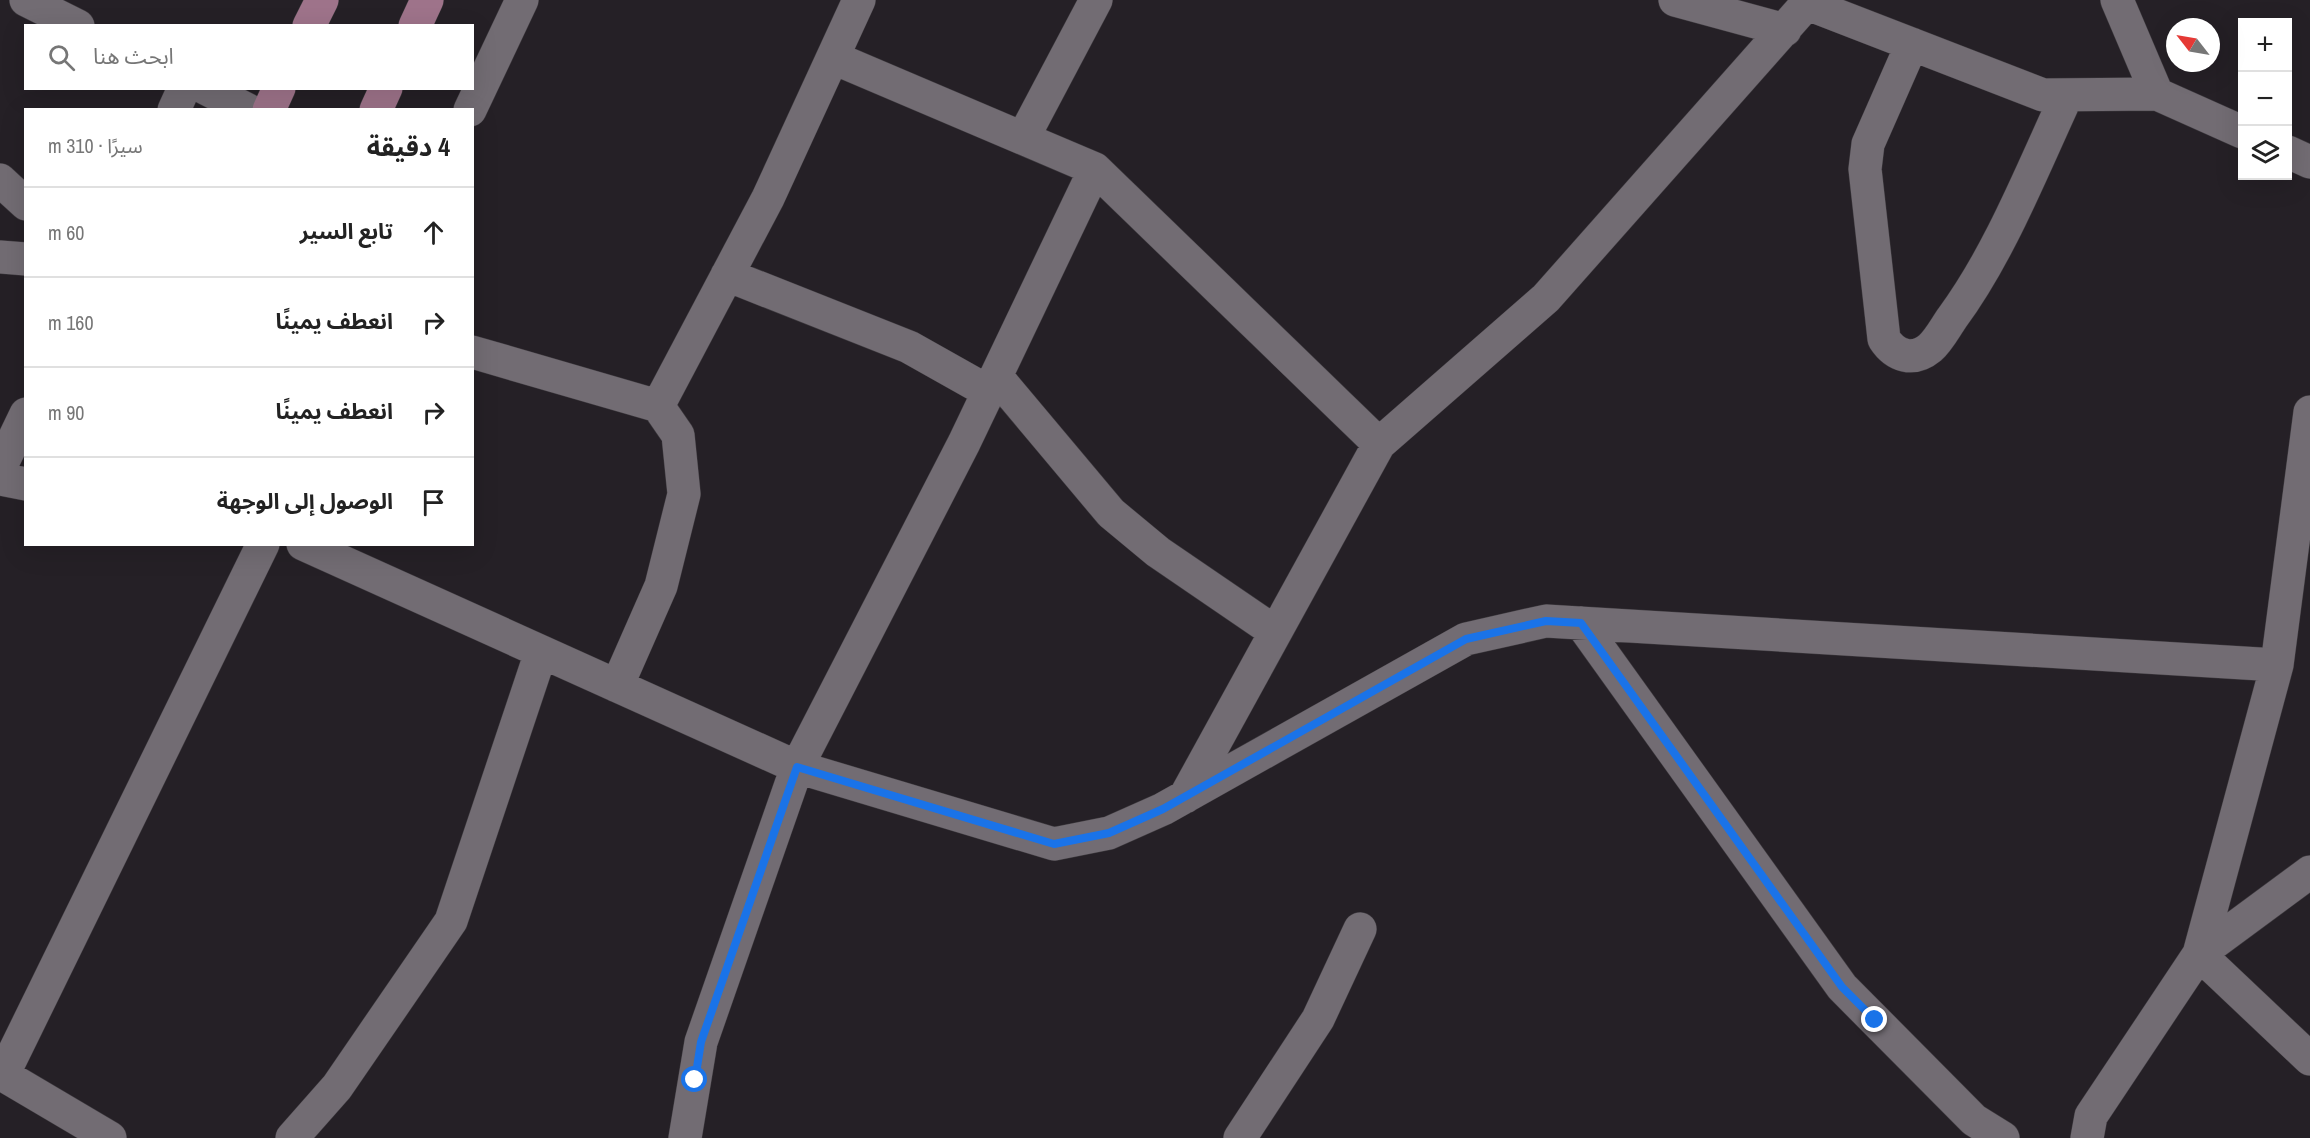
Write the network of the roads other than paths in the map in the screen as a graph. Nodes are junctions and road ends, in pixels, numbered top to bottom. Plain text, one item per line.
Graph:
1 (26, 0) edge
2 (321, 0) edge
3 (427, 0) edge
4 (522, 0) edge
5 (859, 0) edge
6 (1096, 0) edge
7 (1675, 0) edge
8 (2117, 0) edge
9 (1809, 2) edge
10 (74, 24) edge
11 (310, 24) edge
12 (417, 24) edge
13 (1785, 30) junction
14 (1912, 44) junction
15 (834, 58) junction
16 (183, 90) edge
17 (210, 90) edge
18 (278, 90) edge
19 (385, 90) edge
20 (2157, 94) junction
21 (2067, 95) junction
22 (175, 108) edge
23 (244, 108) edge
24 (270, 108) edge
25 (377, 108) edge
26 (471, 108) edge
27 (2238, 130) edge
28 (1023, 138) junction
29 (2292, 154) edge
30 (2310, 162) edge
31 (1095, 169) junction
32 (0, 180) edge
33 (24, 202) edge
34 (0, 256) edge
35 (24, 259) edge
36 (728, 275) junction
37 (474, 353) edge
38 (992, 384) junction
39 (658, 406) junction
40 (2310, 412) edge
41 (24, 418) edge
42 (1379, 444) junction
43 (0, 468) edge
44 (0, 479) edge
45 (24, 484) edge
46 (262, 546) edge
47 (307, 546) edge
48 (1581, 623) junction
49 (1275, 632) junction
50 (541, 652) junction
51 (2277, 665) junction
52 (616, 686) junction
53 (797, 767) junction
54 (1185, 797) junction
55 (2310, 872) edge
56 (1360, 929) dead end
57 (2199, 954) junction
58 (2310, 1059) edge
59 (2, 1074) edge
60 (111, 1138) edge
61 (292, 1138) edge
62 (686, 1138) edge
63 (1240, 1138) edge
64 (2003, 1138) edge
65 (2087, 1138) edge

1 - 10 street
2 - 11 main road
3 - 12 main road
4 - 26 street
5 - 15 street
6 - 28 street
7 - 13 street
8 - 20 street
9 - 13 street
9 - 14 street
13 - 42 street
14 - 21 street
14 - 21 street
15 - 28 street
15 - 36 street
16 - 22 street
17 - 23 street
18 - 24 main road
19 - 25 main road
20 - 21 street
20 - 27 street
28 - 31 street
29 - 30 street
31 - 38 street
31 - 42 street
32 - 33 street
34 - 35 street
36 - 38 street
36 - 39 street
37 - 39 street
38 - 49 street
38 - 53 street
39 - 52 street
40 - 51 street
41 - 43 street
42 - 49 street
44 - 45 street
46 - 59 street
47 - 50 street
48 - 51 street
48 - 54 street
48 - 64 street
49 - 54 street
50 - 52 street
50 - 61 street
51 - 57 street
52 - 53 street
53 - 54 street
53 - 62 street
55 - 57 street
56 - 63 street
57 - 58 street
57 - 65 street
59 - 60 street

